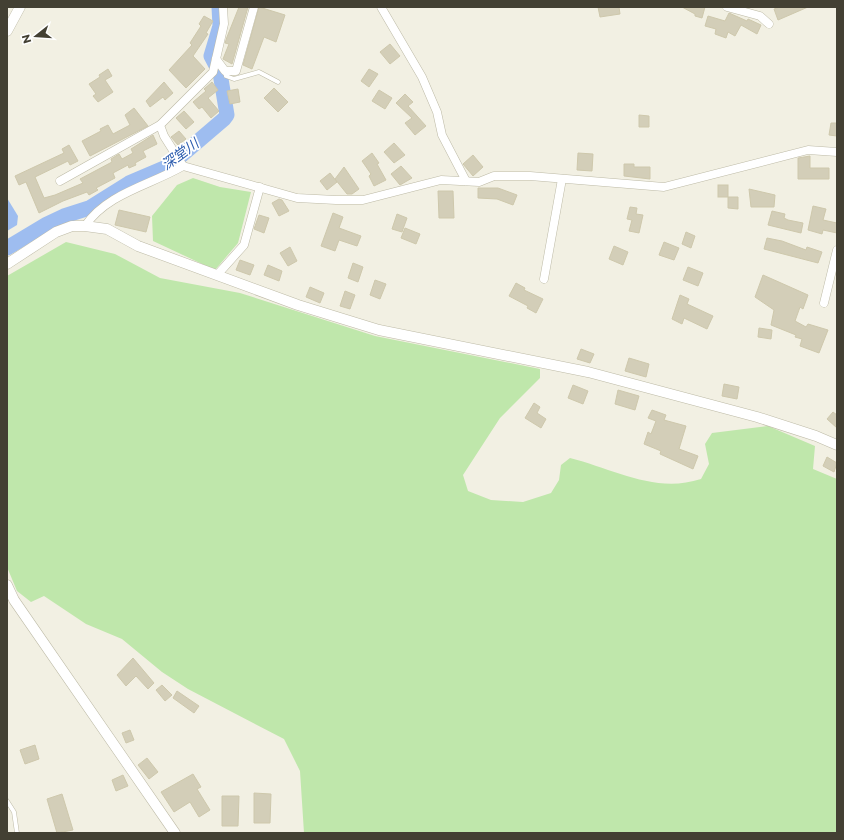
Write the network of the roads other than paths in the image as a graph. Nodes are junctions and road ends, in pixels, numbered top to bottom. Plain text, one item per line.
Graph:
1 (20, 7) edge
2 (223, 7) edge
3 (254, 7) edge
4 (381, 7) edge
5 (727, 7) edge
6 (769, 24) dead end
7 (7, 31) edge
8 (216, 58) junction
9 (225, 71) junction
10 (278, 82) dead end
11 (160, 125) junction
12 (837, 152) edge
13 (183, 166) junction
14 (562, 179) junction
15 (60, 181) dead end
16 (466, 181) junction
17 (260, 187) junction
18 (85, 226) junction
19 (837, 250) edge
20 (7, 264) edge
21 (218, 274) junction
22 (544, 279) dead end
23 (824, 303) dead end
24 (837, 445) edge
25 (7, 585) edge
26 (7, 801) edge
27 (17, 833) edge
28 (175, 833) edge

1 - 7 street
2 - 8 street
3 - 9 street
4 - 16 street
5 - 6 street
8 - 9 street
8 - 11 street
9 - 10 lane
11 - 13 street
11 - 15 street
12 - 14 street
13 - 17 street
13 - 18 street
14 - 16 street
14 - 22 street
16 - 17 street
17 - 21 street
18 - 20 street
18 - 21 street
19 - 23 street
21 - 24 street
25 - 28 street
26 - 27 lane

